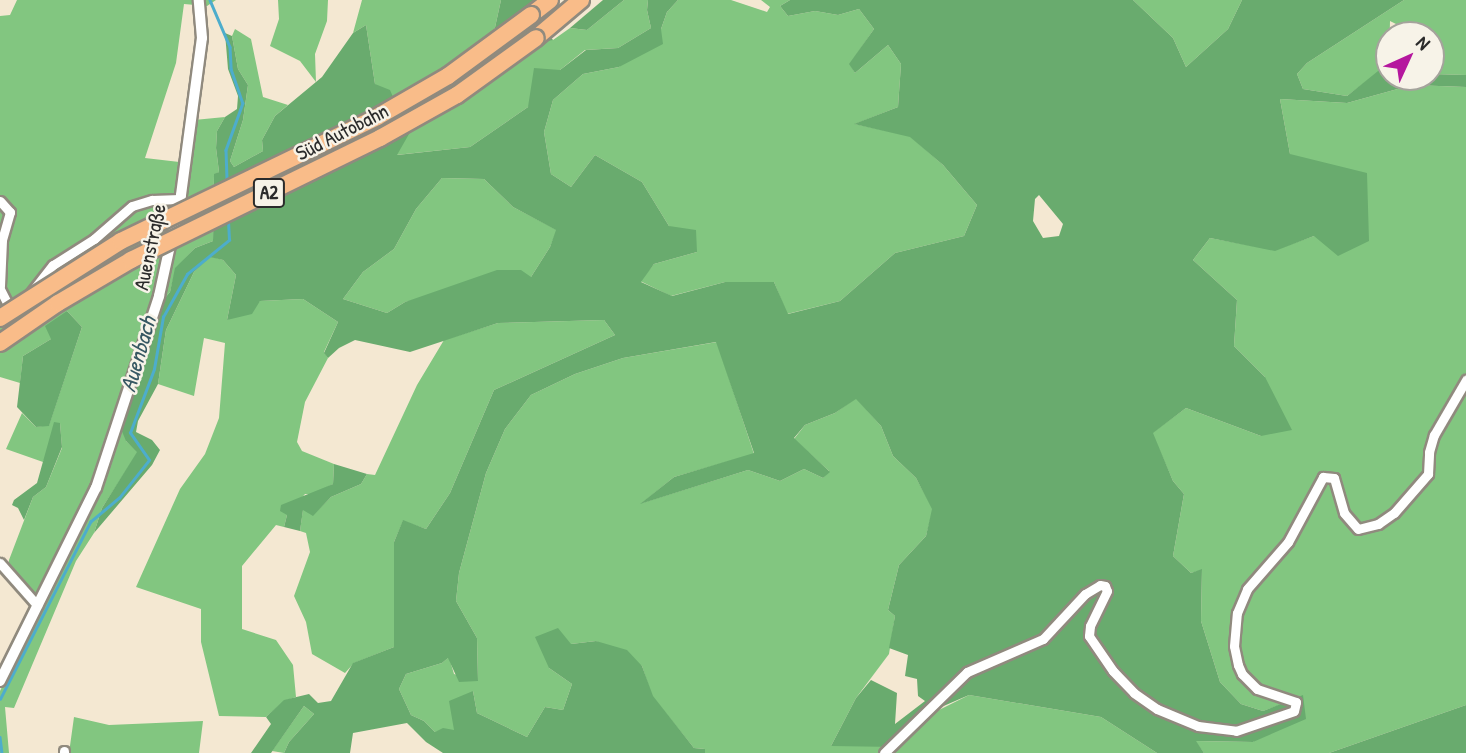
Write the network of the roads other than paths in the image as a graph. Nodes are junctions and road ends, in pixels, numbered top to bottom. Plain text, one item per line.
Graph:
1 (199, 0) edge
2 (550, 0) edge
3 (581, 0) edge
4 (180, 199) junction
5 (0, 201) edge
6 (0, 287) edge
7 (4, 312) edge
8 (0, 327) edge
9 (0, 343) edge
10 (1466, 380) edge
11 (0, 563) edge
12 (37, 605) junction
13 (0, 681) edge
14 (884, 753) edge

1 - 4 street, Auenstraße
2 - 7 highway, Süd Autobahn / A2, bridge
3 - 9 highway, Süd Autobahn / A2, bridge
4 - 7 street
4 - 12 street, Auenstraße
5 - 6 street
6 - 7 street
7 - 8 street
10 - 14 street
11 - 12 street
12 - 13 street, Auenstraße

